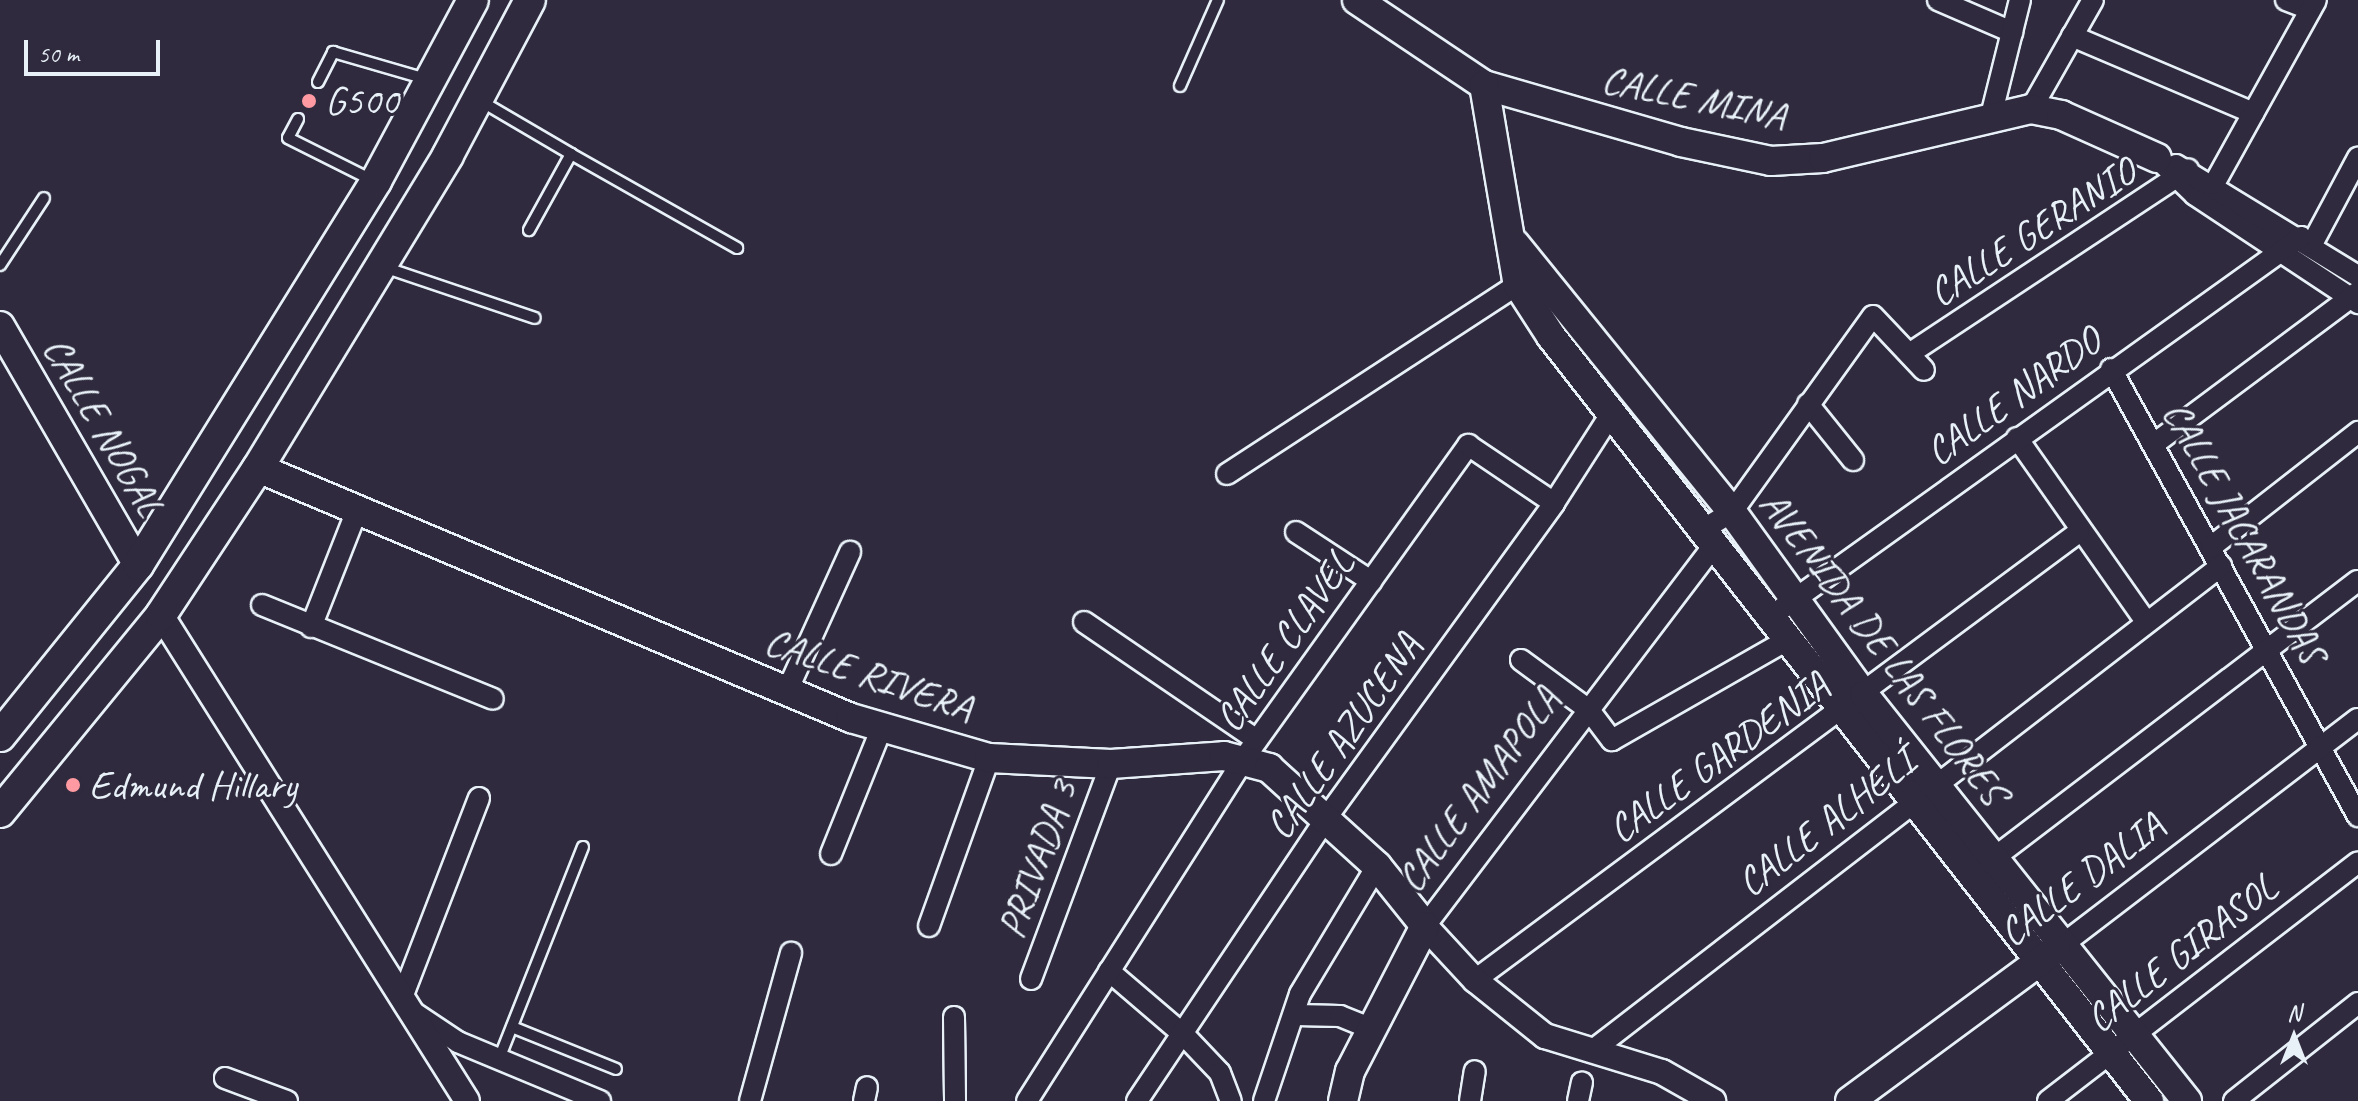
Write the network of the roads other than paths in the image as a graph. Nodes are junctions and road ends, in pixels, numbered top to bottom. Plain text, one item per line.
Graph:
1 (473, 0) edge
2 (530, 0) edge
3 (1218, 0) edge
4 (1938, 0) edge
5 (2020, 0) edge
6 (2093, 0) edge
7 (2286, 0) edge
8 (1376, 5) edge
9 (2313, 5) edge
10 (2012, 32) junction
11 (2072, 36) junction
12 (430, 80) junction
13 (318, 82) dead end
14 (1484, 85) junction
15 (1180, 86) dead end
16 (477, 99) junction
17 (2031, 109) junction
18 (2253, 113) junction
19 (1991, 116) junction
20 (298, 119) dead end
21 (571, 154) junction
22 (2157, 158) joint
23 (2358, 158) edge
24 (2182, 175) junction
25 (376, 181) junction
26 (2214, 184) junction
27 (44, 198) dead end
28 (529, 230) dead end
29 (2306, 241) junction
30 (737, 248) dead end
31 (2280, 251) junction
32 (0, 265) edge
33 (382, 266) junction
34 (2358, 276) edge
35 (1527, 279) junction
36 (2355, 298) edge
37 (535, 318) dead end
38 (0, 326) edge
39 (1912, 352) junction
40 (2111, 369) junction
41 (1924, 370) dead end
42 (1808, 404) junction
43 (1611, 414) junction
44 (1666, 437) junction
45 (2354, 437) edge
46 (2017, 438) junction
47 (2154, 444) junction
48 (1641, 453) junction
49 (1853, 460) dead end
50 (258, 468) junction
51 (1227, 474) dead end
52 (1554, 503) junction
53 (357, 510) junction
54 (1732, 512) junction
55 (1296, 532) dead end
56 (2079, 532) junction
57 (1707, 539) junction
58 (2211, 547) junction
59 (850, 552) dead end
60 (138, 565) junction
61 (2221, 566) junction
62 (1371, 581) junction
63 (2358, 581) edge
64 (262, 605) dead end
65 (1781, 609) junction
66 (161, 615) junction
67 (2145, 620) junction
68 (1084, 622) dead end
69 (311, 627) junction
70 (1789, 639) junction
71 (2268, 645) junction
72 (1521, 660) dead end
73 (787, 691) junction
74 (493, 699) dead end
75 (1854, 703) junction
76 (1589, 710) junction
77 (2358, 719) edge
78 (882, 727) junction
79 (0, 736) edge
80 (2322, 743) junction
81 (1251, 749) junction
82 (989, 758) junction
83 (1111, 764) junction
84 (1923, 792) junction
85 (479, 798) dead end
86 (0, 812) edge
87 (2358, 816) edge
88 (1327, 817) junction
89 (583, 847) dead end
90 (831, 854) dead end
91 (1995, 856) junction
92 (2358, 862) edge
93 (1377, 866) junction
94 (1974, 875) junction
95 (929, 926) dead end
96 (1425, 926) junction
97 (2052, 952) junction
98 (791, 953) dead end
99 (1109, 971) junction
100 (1031, 979) dead end
101 (1475, 980) junction
102 (2358, 1003) edge
103 (408, 1004) junction
104 (1296, 1015) junction
105 (954, 1017) dead end
106 (512, 1027) junction
107 (1372, 1029) junction
108 (1184, 1035) junction
109 (2134, 1036) junction
110 (1593, 1050) junction
111 (2111, 1053) junction
112 (499, 1059) junction
113 (616, 1069) dead end
114 (1475, 1071) dead end
115 (225, 1078) dead end
116 (287, 1101) edge
117 (467, 1101) edge
118 (600, 1101) edge
119 (750, 1101) edge
120 (955, 1101) edge
121 (1027, 1101) edge
122 (1137, 1101) edge
123 (1231, 1101) edge
124 (1264, 1101) edge
125 (1343, 1101) edge
126 (1470, 1101) edge
127 (1713, 1101) edge
128 (1850, 1101) edge
129 (2048, 1101) edge
130 (2149, 1101) edge
131 (2187, 1101) edge
132 (2234, 1101) edge

1 - 12 main road
2 - 16 main road
3 - 15 lane
4 - 10 street
5 - 10 street
6 - 11 street
7 - 9 street
8 - 14 main road
9 - 18 street
10 - 19 street
11 - 17 street
11 - 18 street
12 - 13 lane
12 - 25 main road
14 - 19 main road, CALLE MINA
14 - 35 main road
16 - 21 lane
16 - 33 main road
17 - 19 main road, CALLE MINA
17 - 22 main road
18 - 26 street
20 - 25 lane
21 - 28 lane
21 - 30 lane
22 - 24 street
23 - 29 street
24 - 26 street
24 - 31 street
24 - 39 street, CALLE GERANIO
25 - 60 main road
26 - 29 street
27 - 32 lane
29 - 31 street, CALLE NARDO
29 - 34 street
31 - 36 street
31 - 40 street, CALLE NARDO
33 - 37 lane
33 - 50 main road
35 - 43 main road, AVENIDA DE LAS FLORES
35 - 44 main road, AVENIDA DE LAS FLORES
35 - 51 street
36 - 47 street
38 - 60 main road, CALLE NOGAL
39 - 41 street, CALLE GERANIO
39 - 42 street, CALLE GERANIO
40 - 46 street, CALLE NARDO
40 - 47 street, CALLE JACARANDAS
42 - 49 street
42 - 54 street, CALLE GERANIO
43 - 48 main road, AVENIDA DE LAS FLORES
43 - 52 street, CALLE AZUCENA
44 - 48 street
44 - 54 main road, AVENIDA DE LAS FLORES
45 - 58 street
46 - 56 street
46 - 65 street, CALLE NARDO
47 - 58 street, CALLE JACARANDAS
48 - 57 main road, AVENIDA DE LAS FLORES
50 - 53 main road, CALLE RIVERA
50 - 66 main road
52 - 62 street, CALLE CLAVEL
52 - 88 street, CALLE AZUCENA
53 - 69 street
53 - 73 main road, CALLE RIVERA
54 - 57 street
54 - 65 main road, AVENIDA DE LAS FLORES
55 - 62 street
56 - 67 street
56 - 75 street, CALLE GARDENIA
57 - 65 main road, AVENIDA DE LAS FLORES
57 - 76 street, CALLE AMAPOLA
58 - 61 street, CALLE JACARANDAS
59 - 73 street
60 - 79 main road
61 - 67 street, CALLE ALHELÍ
61 - 71 street, CALLE JACARANDAS
62 - 81 street, CALLE CLAVEL
63 - 71 street
64 - 69 street
65 - 70 main road, AVENIDA DE LAS FLORES
65 - 75 main road, AVENIDA DE LAS FLORES
66 - 86 main road
66 - 103 street
67 - 84 street, CALLE ALHELÍ
68 - 81 street
69 - 74 street
70 - 75 main road, AVENIDA DE LAS FLORES
70 - 76 street
71 - 80 street, CALLE JACARANDAS
71 - 91 street
72 - 76 street
73 - 78 main road, CALLE RIVERA
75 - 84 main road, AVENIDA DE LAS FLORES
75 - 101 street, CALLE GARDENIA
76 - 96 street, CALLE AMAPOLA
77 - 80 street, CALLE DALIA
78 - 82 main road, CALLE RIVERA
78 - 90 street
80 - 87 street, CALLE JACARANDAS
80 - 97 street, CALLE DALIA
81 - 83 main road, CALLE RIVERA
81 - 88 main road
81 - 99 street, CALLE CLAVEL
82 - 83 main road, CALLE RIVERA
82 - 95 street
83 - 100 street, PRIVADA 3
84 - 91 main road, AVENIDA DE LAS FLORES
84 - 94 main road, AVENIDA DE LAS FLORES
84 - 110 street, CALLE ALHELÍ
85 - 103 street
88 - 93 main road
88 - 108 street, CALLE AZUCENA
89 - 106 lane
91 - 94 street
91 - 97 main road, AVENIDA DE LAS FLORES
92 - 109 street, CALLE GIRASOL
93 - 96 main road
93 - 104 street
94 - 97 main road, AVENIDA DE LAS FLORES
96 - 101 street
96 - 107 main road, CALLE AMAPOLA
97 - 109 main road, AVENIDA DE LAS FLORES
97 - 111 main road, AVENIDA DE LAS FLORES
97 - 128 main road, CALLE DALIA
98 - 119 street
99 - 108 street
99 - 121 street, CALLE CLAVEL
101 - 110 street
102 - 132 street
103 - 112 street
103 - 117 street
104 - 107 street
104 - 124 street
105 - 120 street
106 - 112 lane
106 - 113 lane
107 - 125 main road, CALLE AMAPOLA
108 - 122 street, CALLE AZUCENA
108 - 123 street
109 - 111 street, CALLE GIRASOL
109 - 131 main road, AVENIDA DE LAS FLORES
110 - 127 street
111 - 129 street, CALLE GIRASOL
111 - 130 main road, AVENIDA DE LAS FLORES
112 - 118 street
114 - 126 street
115 - 116 street

